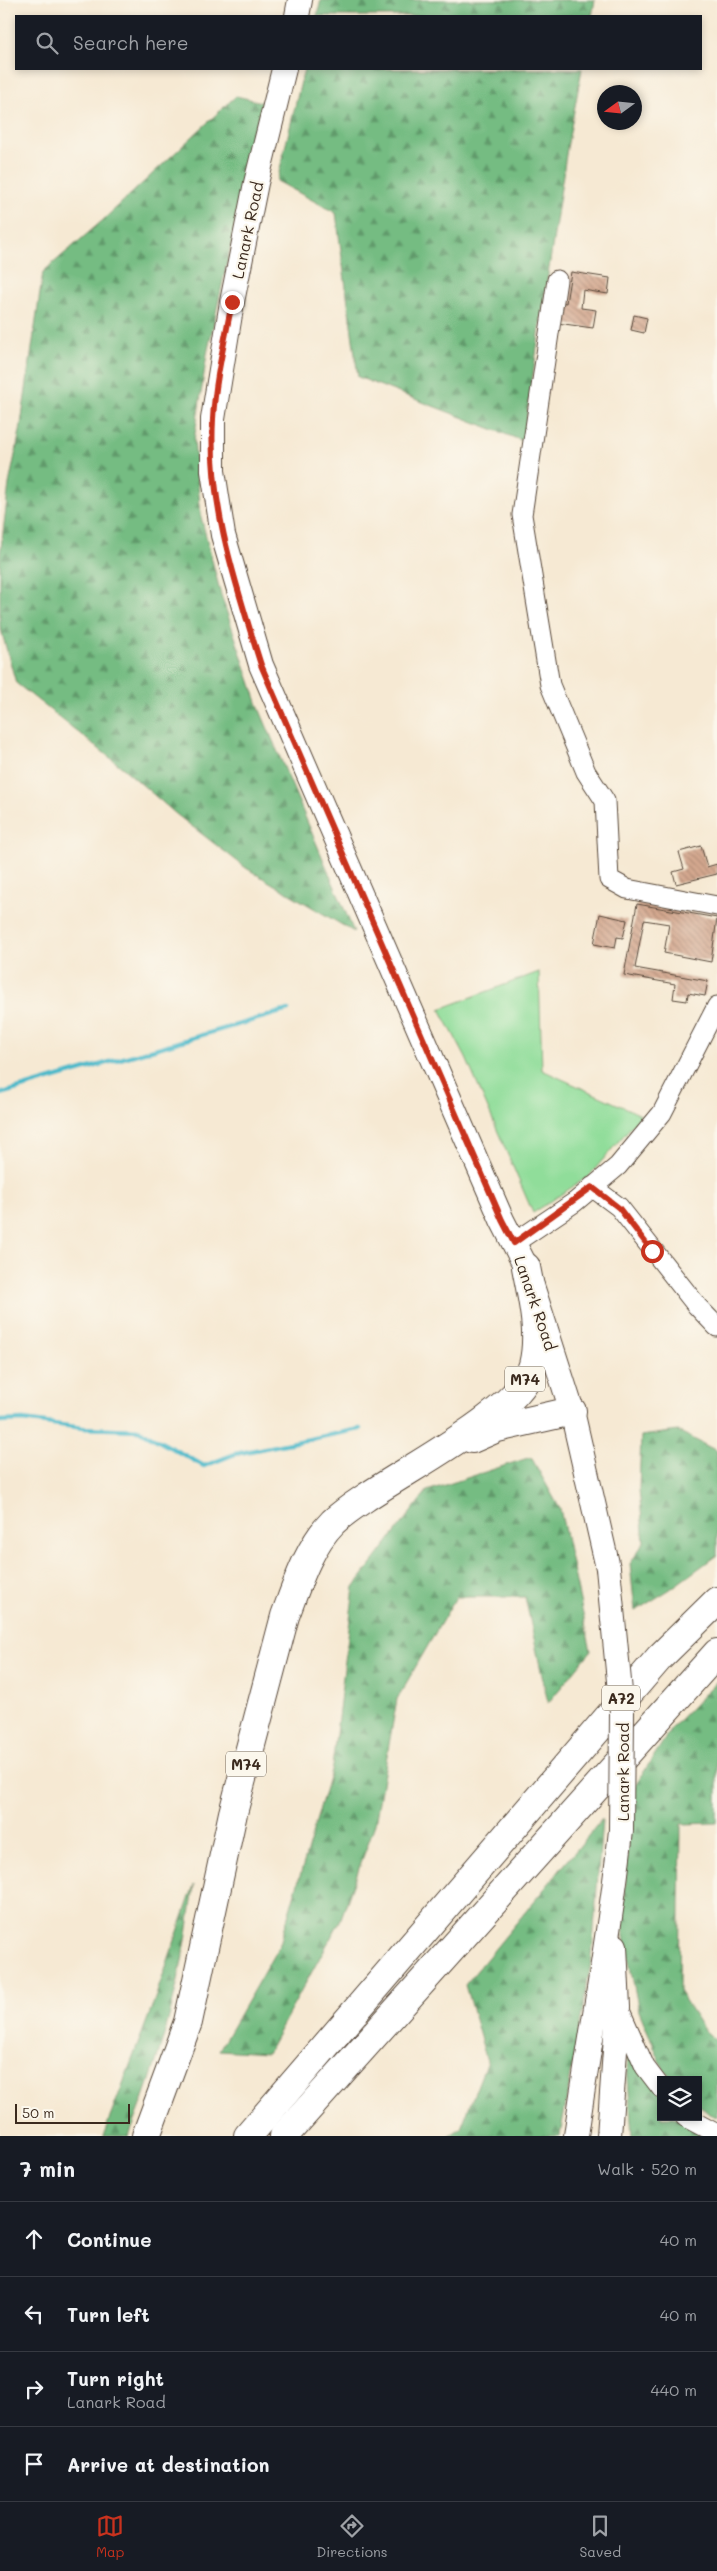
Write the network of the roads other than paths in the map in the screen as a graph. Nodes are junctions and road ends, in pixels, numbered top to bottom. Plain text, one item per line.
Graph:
1 (300, 0) edge
2 (296, 15) edge
3 (284, 70) edge
4 (557, 280) dead end
5 (717, 906) edge
6 (717, 1006) edge
7 (592, 1187) junction
8 (520, 1255) junction
9 (717, 1327) edge
10 (572, 1410) junction
11 (438, 1453) junction
12 (717, 1601) edge
13 (717, 1653) edge
14 (613, 1907) junction
15 (618, 2007) junction
16 (616, 2040) junction
17 (657, 2083) edge
18 (693, 2121) edge
19 (717, 2134) edge
20 (146, 2136) edge
21 (248, 2136) edge
22 (284, 2136) edge
23 (576, 2136) edge
24 (602, 2136) edge
25 (609, 2136) edge

1 - 2 main road
3 - 8 main road, Lanark Road / A72
4 - 5 street
6 - 7 street
7 - 8 street
7 - 9 street
8 - 10 main road, Lanark Road / A72
8 - 11 highway, M74
10 - 11 highway, M74
10 - 14 main road, Lanark Road / A72, bridge
11 - 20 highway, M74
12 - 21 highway
13 - 22 highway
14 - 15 main road, Lanark Road / A72
14 - 23 main road, Lanark Road / A72
15 - 16 main road, Lanark Road / A72
15 - 17 street
16 - 24 main road, A72
16 - 25 main road, Lanark Road / A72
18 - 19 street

